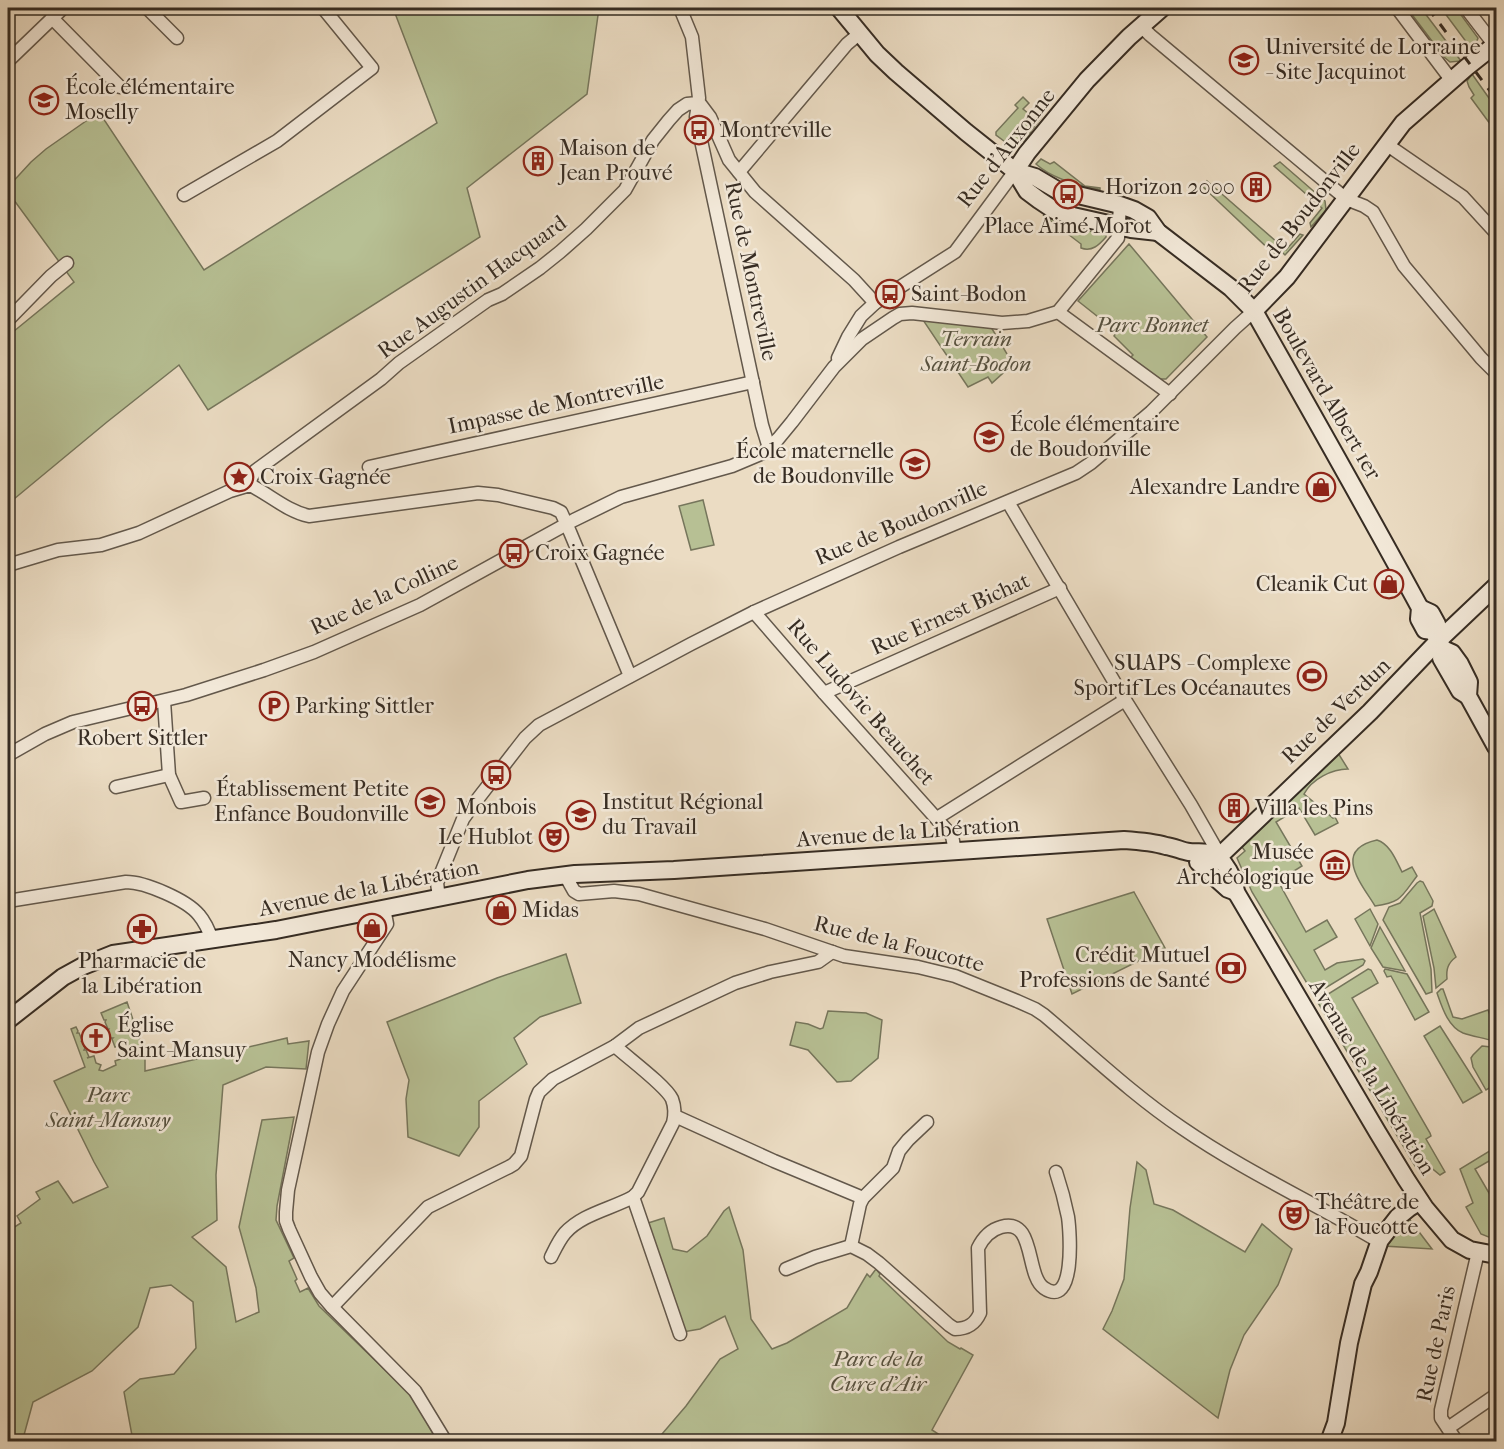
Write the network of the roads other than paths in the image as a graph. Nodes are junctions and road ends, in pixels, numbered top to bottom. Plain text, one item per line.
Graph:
1 (63, 8) edge
2 (147, 8) edge
3 (323, 8) edge
4 (680, 8) edge
5 (839, 8) edge
6 (1162, 8) edge
7 (1397, 8) edge
8 (1466, 8) edge
9 (52, 18) junction
10 (1141, 26) junction
11 (860, 34) junction
12 (177, 38) dead end
13 (1496, 46) edge
14 (8, 61) edge
15 (1452, 81) junction
16 (120, 87) dead end
17 (698, 103) junction
18 (1386, 144) junction
19 (1015, 171) junction
20 (739, 172) junction
21 (184, 195) dead end
22 (1346, 199) junction
23 (1120, 206) junction
24 (1119, 226) junction
25 (1158, 232) junction
26 (1497, 233) edge
27 (67, 263) dead end
28 (875, 303) junction
29 (1254, 311) junction
30 (1058, 312) junction
31 (8, 320) edge
32 (853, 328) junction
33 (862, 339) junction
34 (834, 367) junction
35 (1497, 373) edge
36 (753, 382) junction
37 (1170, 394) junction
38 (769, 448) junction
39 (369, 467) dead end
40 (250, 485) junction
41 (1008, 502) junction
42 (566, 524) junction
43 (8, 565) edge
44 (1497, 586) edge
45 (1060, 588) junction
46 (754, 612) junction
47 (1438, 641) junction
48 (630, 676) junction
49 (824, 693) junction
50 (1125, 699) junction
51 (164, 701) junction
52 (1497, 747) edge
53 (8, 755) edge
54 (169, 775) junction
55 (116, 787) dead end
56 (204, 798) dead end
57 (937, 818) junction
58 (955, 851) junction
59 (1212, 863) junction
60 (565, 875) junction
61 (439, 897) junction
62 (8, 901) edge
63 (384, 908) junction
64 (212, 940) junction
65 (832, 952) junction
66 (8, 1020) edge
67 (615, 1046) junction
68 (675, 1116) junction
69 (927, 1122) dead end
70 (1056, 1172) dead end
71 (633, 1197) junction
72 (863, 1198) junction
73 (1420, 1201) junction
74 (1380, 1240) junction
75 (851, 1246) junction
76 (1478, 1252) junction
77 (1497, 1255) edge
78 (550, 1257) dead end
79 (786, 1269) dead end
80 (332, 1307) junction
81 (680, 1334) dead end
82 (1497, 1395) edge
83 (1448, 1428) junction
84 (446, 1442) edge
85 (1329, 1442) edge
86 (1457, 1442) edge

1 - 9 street
2 - 12 street
3 - 21 street
4 - 17 street, Rue de Montreville
5 - 11 main road
6 - 10 main road, Rue d'Auxonne
7 - 15 street
8 - 13 street
9 - 14 street
9 - 16 street
10 - 19 main road, Rue d'Auxonne
10 - 22 street
11 - 19 main road
11 - 20 street
13 - 15 main road, Rue de Boudonville
15 - 18 main road, Rue de Boudonville
17 - 20 street
17 - 36 street, Rue de Montreville
17 - 40 street, Rue Augustin Hacquard
18 - 22 main road, Rue de Boudonville
18 - 26 street
19 - 23 main road
19 - 24 main road
19 - 28 street, Rue d'Auxonne
20 - 28 street
22 - 29 main road, Rue de Boudonville
22 - 35 street
23 - 24 street
23 - 25 main road
24 - 25 main road
24 - 30 street
25 - 29 main road, Boulevard Albert 1er
27 - 31 street
28 - 32 street, Rue d'Auxonne
29 - 37 street, Rue de Boudonville
29 - 47 main road, Boulevard Albert 1er
30 - 33 street
30 - 37 street
32 - 33 street
32 - 34 street, Rue d'Auxonne
33 - 34 street
34 - 38 street
36 - 38 street, Rue de Montreville
36 - 39 street, Impasse de Montreville
37 - 41 street, Rue de Boudonville
38 - 42 street, Rue de la Colline
40 - 42 street
40 - 43 street
41 - 45 street
41 - 46 street, Rue de Boudonville
42 - 48 street
42 - 51 street, Rue de la Colline
44 - 47 main road, Rue de Verdun
45 - 49 street, Rue Ernest Bichat
45 - 50 street
46 - 48 street, Rue de Boudonville
46 - 49 street, Rue Ludovic Beauchet
47 - 52 main road, Boulevard Albert 1er
47 - 59 main road, Rue de Verdun
48 - 61 street, Rue de Boudonville
49 - 57 street, Rue Ludovic Beauchet
50 - 57 street
50 - 59 street
51 - 53 street, Rue de la Colline
51 - 54 street
54 - 55 street
54 - 56 street
57 - 58 street, Rue Ludovic Beauchet
58 - 59 main road, Avenue de la Libération
58 - 60 main road, Avenue de la Libération
59 - 73 main road, Avenue de la Libération
60 - 61 main road, Avenue de la Libération
60 - 65 street, Rue de la Foucotte
61 - 63 main road, Avenue de la Libération
62 - 64 street
63 - 64 main road, Avenue de la Libération
63 - 80 street
64 - 66 main road, Avenue de la Libération
65 - 67 street
65 - 74 street, Rue de la Foucotte
67 - 68 street
67 - 80 street
68 - 71 street
68 - 72 street
69 - 72 street
70 - 75 street
71 - 78 street
71 - 81 street
72 - 75 street
73 - 74 main road
73 - 76 main road, Avenue de la Libération
74 - 85 main road
75 - 79 street
76 - 77 main road, Avenue de la Libération
76 - 83 street, Rue de Paris
80 - 84 street
82 - 83 street
83 - 86 street, Rue de Paris

